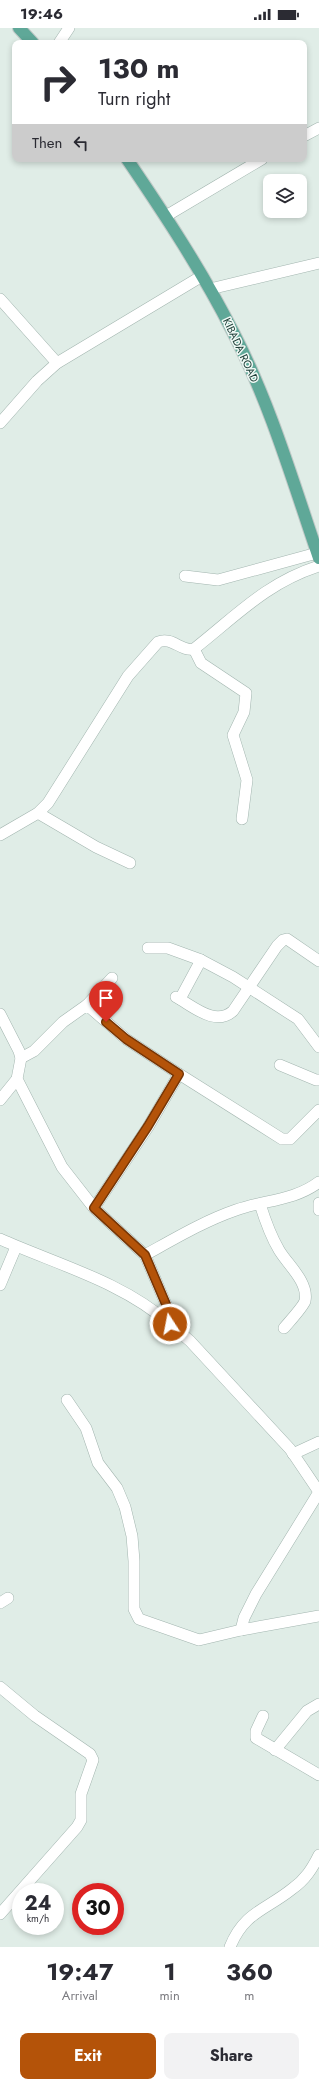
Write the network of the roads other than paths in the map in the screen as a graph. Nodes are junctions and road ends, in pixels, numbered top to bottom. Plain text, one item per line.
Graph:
1 (19, 28) edge
2 (69, 28) edge
3 (30, 40) edge
4 (61, 40) edge
5 (319, 128) edge
6 (307, 134) edge
7 (129, 162) edge
8 (257, 162) edge
9 (166, 216) junction
10 (319, 263) edge
11 (202, 276) junction
12 (210, 289) junction
13 (0, 299) edge
14 (57, 363) junction
15 (0, 423) edge
16 (318, 555) edge
17 (319, 566) edge
18 (185, 576) dead end
19 (194, 649) junction
20 (38, 813) junction
21 (242, 819) dead end
22 (0, 835) edge
23 (130, 863) dead end
24 (148, 948) dead end
25 (201, 960) junction
26 (319, 961) edge
27 (112, 978) dead end
28 (250, 987) junction
29 (86, 1005) junction
30 (0, 1014) edge
31 (319, 1047) edge
32 (21, 1058) junction
33 (280, 1065) dead end
34 (179, 1074) junction
35 (17, 1078) junction
36 (319, 1080) edge
37 (0, 1100) edge
38 (319, 1110) edge
39 (319, 1182) edge
40 (319, 1203) edge
41 (260, 1204) junction
42 (94, 1208) junction
43 (319, 1210) edge
44 (0, 1239) edge
45 (16, 1247) junction
46 (145, 1255) junction
47 (0, 1285) edge
48 (170, 1324) junction
49 (284, 1328) dead end
50 (67, 1400) dead end
51 (319, 1442) edge
52 (293, 1454) junction
53 (319, 1492) edge
54 (319, 1616) edge
55 (242, 1630) junction
56 (0, 1688) edge
57 (319, 1704) edge
58 (263, 1716) dead end
59 (275, 1750) junction
60 (319, 1775) edge
61 (319, 1855) edge
62 (0, 1914) edge
63 (230, 1947) edge

1 - 3 main road
2 - 4 street
5 - 6 street
7 - 9 main road, KIBADA ROAD
8 - 9 street
9 - 11 main road, KIBADA ROAD
10 - 12 street
11 - 12 main road, KIBADA ROAD
11 - 14 street
12 - 16 main road, KIBADA ROAD
13 - 14 street
14 - 15 street
16 - 18 street
17 - 19 street
19 - 20 street
19 - 21 street
20 - 22 street
20 - 23 street
24 - 25 street
25 - 28 street
25 - 28 street
26 - 28 street
27 - 29 street
28 - 31 street
29 - 32 street
29 - 34 street
30 - 32 street
32 - 35 street
33 - 36 street
34 - 38 street
34 - 42 street
35 - 37 street
35 - 42 street
39 - 41 street
40 - 43 street
41 - 46 street
41 - 49 street
42 - 46 street
44 - 45 street
45 - 47 street
45 - 48 street
46 - 48 street
48 - 52 street
50 - 55 street
51 - 52 street
52 - 53 street
53 - 55 street
54 - 55 street
56 - 62 street
57 - 59 street
58 - 59 street
59 - 60 street
61 - 63 street

